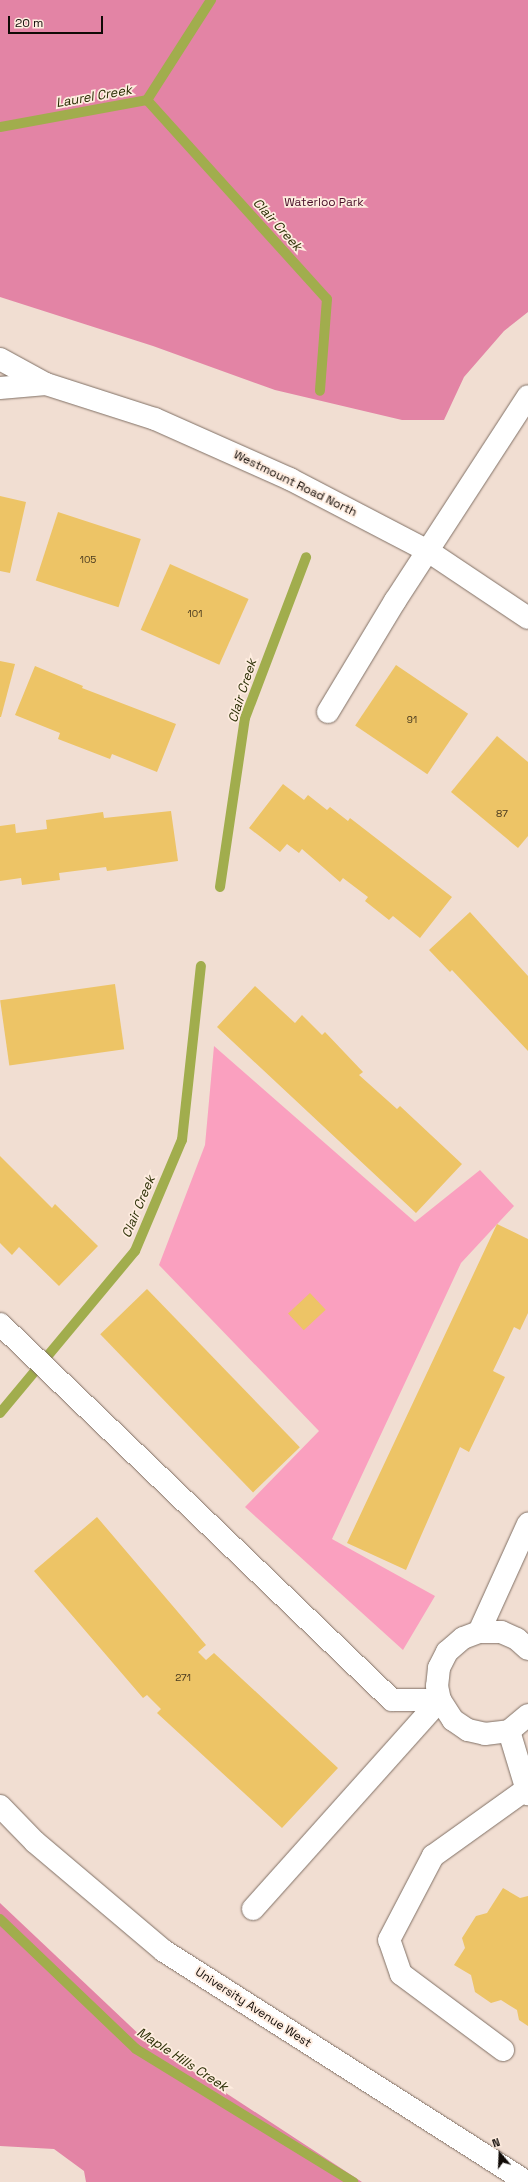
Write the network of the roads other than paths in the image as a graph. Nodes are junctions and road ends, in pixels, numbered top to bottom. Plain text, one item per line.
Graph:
1 (0, 359) edge
2 (46, 384) junction
3 (0, 388) edge
4 (528, 396) edge
5 (428, 551) junction
6 (528, 618) edge
7 (328, 712) dead end
8 (7, 1330) edge
9 (528, 1524) edge
10 (479, 1632) junction
11 (528, 1649) edge
12 (440, 1700) junction
13 (528, 1716) edge
14 (508, 1730) junction
15 (527, 1790) edge
16 (0, 1806) edge
17 (253, 1909) dead end
18 (503, 2050) dead end
19 (527, 2182) edge

1 - 2 main road, Westmount Road North
2 - 3 main road, Westmount Road North
2 - 5 main road, Westmount Road North
4 - 5 main road
5 - 6 main road, Westmount Road North
5 - 7 main road
8 - 12 main road
9 - 10 main road
10 - 11 main road
10 - 12 main road
12 - 14 main road
12 - 17 main road
13 - 14 main road
14 - 15 main road
15 - 18 main road
16 - 19 main road, University Avenue West

